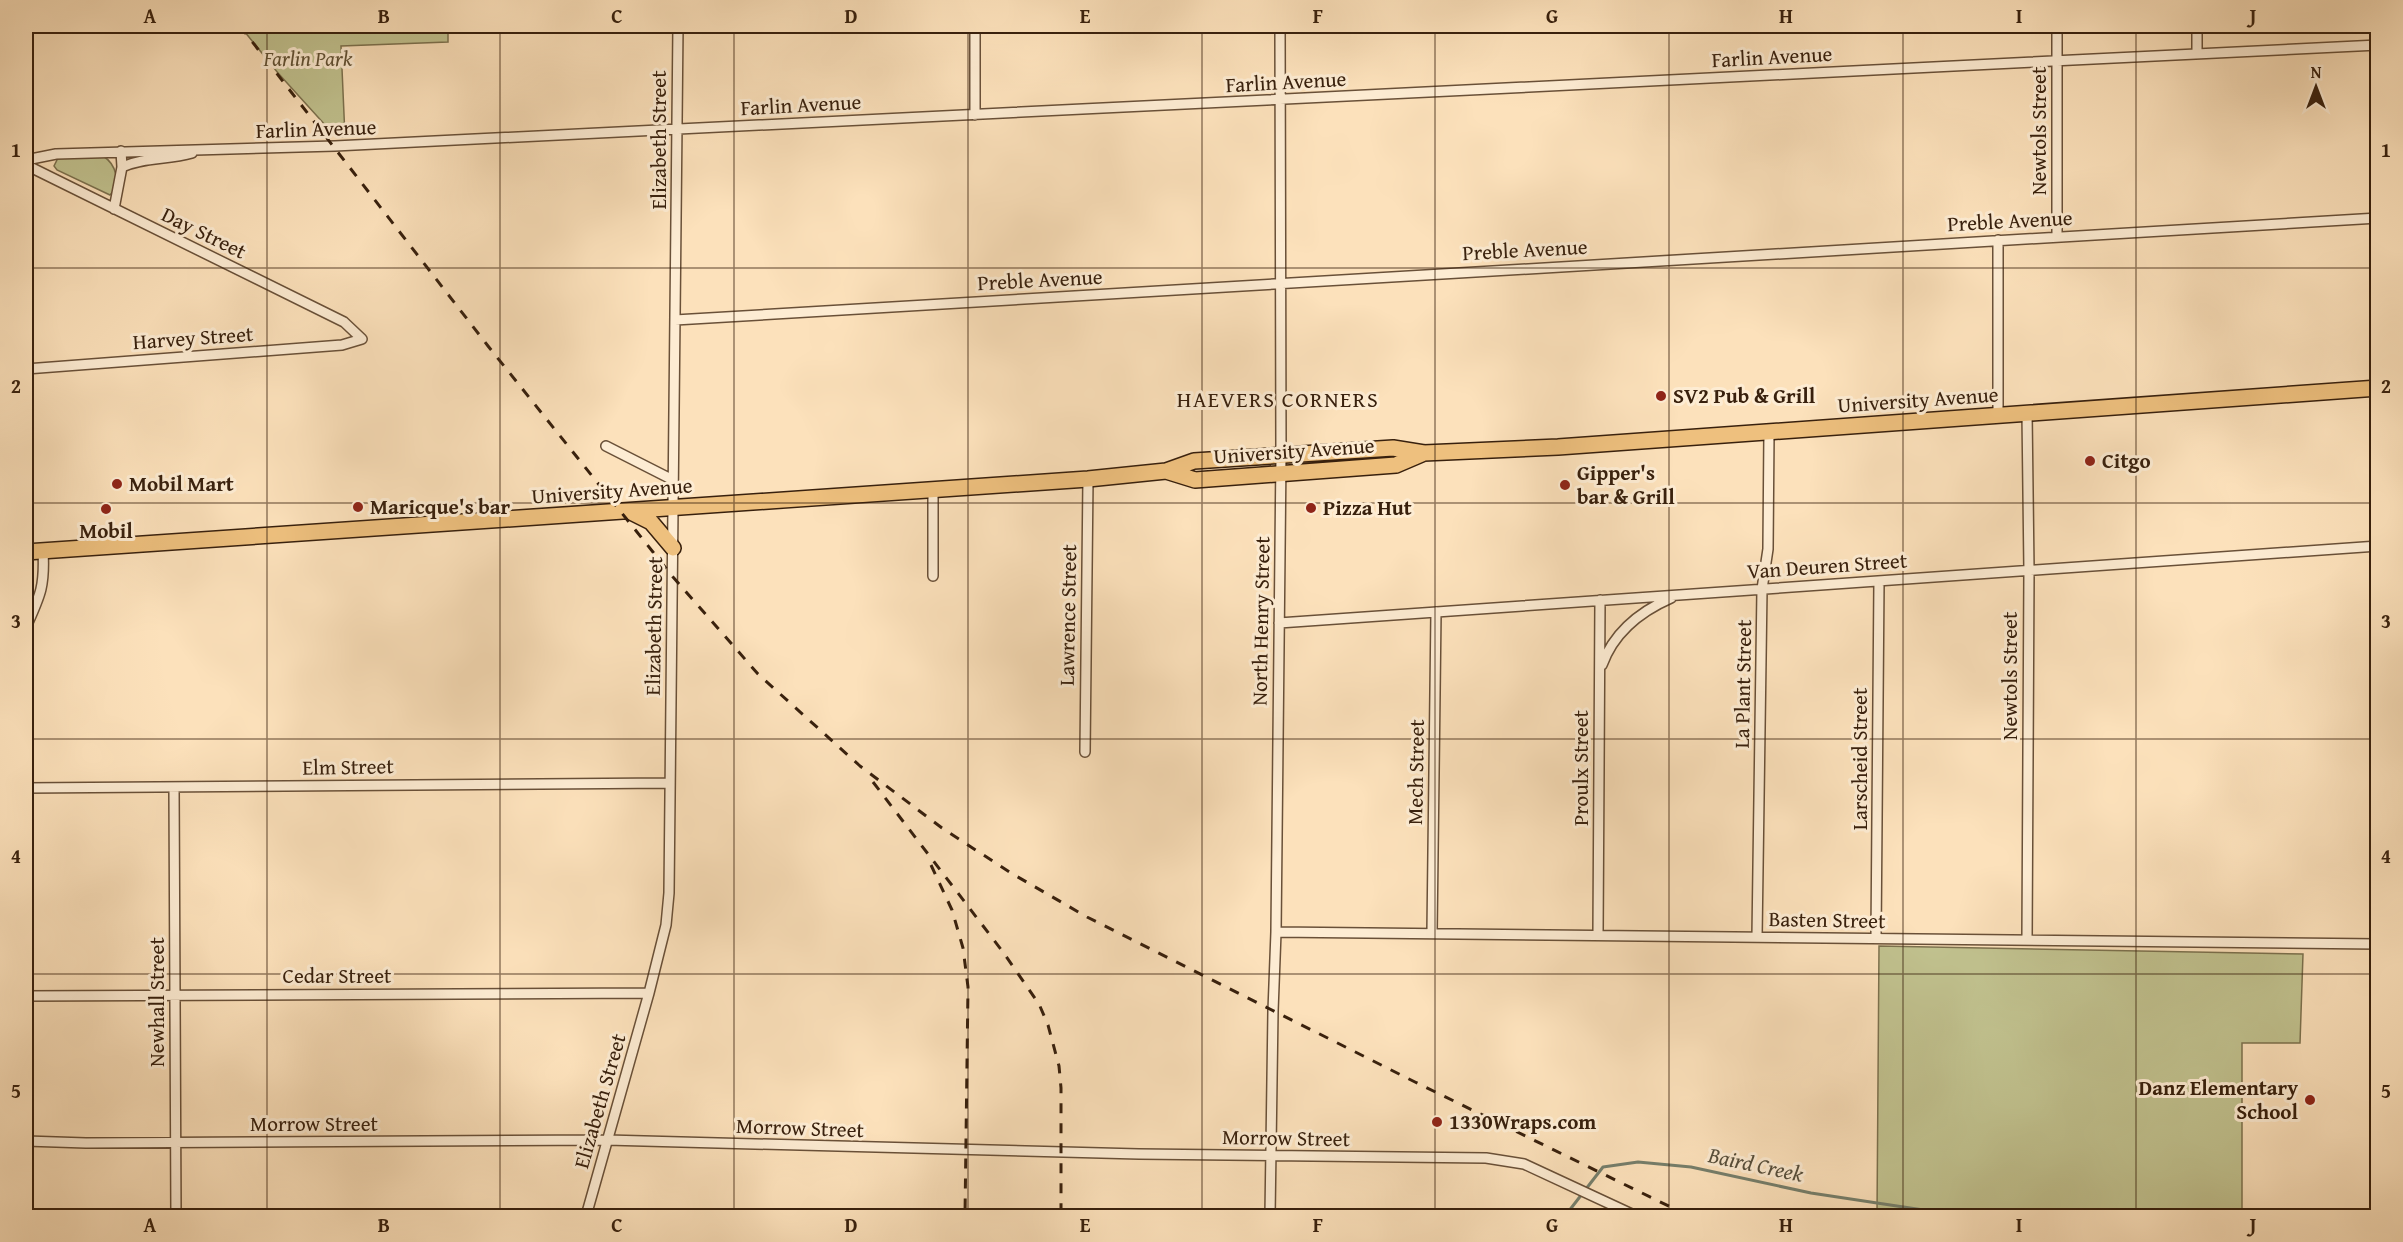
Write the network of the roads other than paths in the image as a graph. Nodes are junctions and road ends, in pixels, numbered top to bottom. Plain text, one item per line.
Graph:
1 (678, 26) edge
2 (975, 26) edge
3 (1280, 26) edge
4 (2057, 26) edge
5 (2197, 26) edge
6 (2378, 45) edge
7 (2197, 54) junction
8 (2056, 61) junction
9 (1281, 100) junction
10 (975, 115) junction
11 (676, 129) junction
12 (121, 151) junction
13 (197, 151) junction
14 (26, 160) edge
15 (26, 165) edge
16 (122, 167) junction
17 (114, 209) junction
18 (2378, 218) edge
19 (2057, 237) junction
20 (1998, 240) junction
21 (1281, 283) junction
22 (675, 320) junction
23 (362, 339) joint
24 (26, 369) edge
25 (2378, 388) edge
26 (2027, 413) junction
27 (1998, 416) junction
28 (1769, 432) junction
29 (606, 446) dead end
30 (1424, 453) junction
31 (1281, 456) junction
32 (1166, 471) junction
33 (1281, 473) junction
34 (1088, 479) junction
35 (674, 480) junction
36 (933, 489) junction
37 (674, 507) junction
38 (629, 510) junction
39 (2378, 546) edge
40 (674, 548) junction
41 (43, 551) junction
42 (26, 552) edge
43 (2029, 570) junction
44 (933, 576) dead end
45 (1879, 581) junction
46 (1762, 589) junction
47 (1682, 595) junction
48 (1600, 600) junction
49 (1436, 612) junction
50 (1279, 623) junction
51 (26, 627) edge
52 (1599, 680) junction
53 (1085, 752) dead end
54 (670, 783) junction
55 (174, 787) junction
56 (26, 788) edge
57 (1276, 932) junction
58 (1432, 933) junction
59 (1598, 935) junction
60 (1757, 937) junction
61 (1876, 938) junction
62 (2027, 940) junction
63 (2378, 944) edge
64 (649, 993) junction
65 (175, 995) junction
66 (26, 996) edge
67 (26, 1140) edge
68 (607, 1140) junction
69 (176, 1142) junction
70 (1271, 1156) junction
71 (177, 1216) edge
72 (586, 1216) edge
73 (1270, 1216) edge
74 (1636, 1216) edge

1 - 11 street, Elizabeth Street
2 - 10 street
3 - 9 street, North Henry Street
4 - 8 street, Newtols Street
5 - 7 street
6 - 7 street, Farlin Avenue
7 - 8 street, Farlin Avenue
8 - 9 street, Farlin Avenue
8 - 19 street, Newtols Street
9 - 10 street, Farlin Avenue
9 - 21 street, North Henry Street
10 - 11 street, Farlin Avenue
11 - 13 street, Farlin Avenue
11 - 22 street, Elizabeth Street
12 - 13 street, Farlin Avenue
12 - 14 street, Farlin Avenue
12 - 16 street
13 - 16 street, Farlin Avenue
15 - 17 street, Day Street
16 - 17 street
17 - 23 street, Day Street
18 - 19 street, Preble Avenue
19 - 20 street, Preble Avenue
20 - 21 street, Preble Avenue
20 - 27 street
21 - 22 street, Preble Avenue
21 - 31 street, North Henry Street
22 - 35 street, Elizabeth Street
23 - 24 street, Harvey Street
25 - 26 main road, University Avenue
26 - 27 main road, University Avenue
26 - 43 street, Newtols Street
27 - 28 main road, University Avenue
28 - 30 main road, University Avenue
28 - 46 street, La Plant Street
29 - 35 street
30 - 31 main road, University Avenue
30 - 33 main road, University Avenue
31 - 32 main road, University Avenue
31 - 33 street, North Henry Street
32 - 33 main road, University Avenue
32 - 34 main road, University Avenue
33 - 50 street, North Henry Street
34 - 36 main road, University Avenue
34 - 53 street, Lawrence Street
35 - 37 street, Elizabeth Street
36 - 37 main road, University Avenue
36 - 44 street
37 - 38 main road, University Avenue
37 - 40 street, Elizabeth Street
38 - 40 main road
38 - 41 main road, University Avenue
39 - 43 street, Van Deuren Street
40 - 54 street, Elizabeth Street
41 - 42 main road, University Avenue
41 - 51 street
43 - 45 street, Van Deuren Street
43 - 62 street, Newtols Street
45 - 46 street, Van Deuren Street
45 - 61 street, Larscheid Street
46 - 47 street, Van Deuren Street
46 - 60 street, La Plant Street
47 - 48 street, Van Deuren Street
47 - 52 street
48 - 49 street, Van Deuren Street
48 - 52 street, Proulx Street
49 - 50 street, Van Deuren Street
49 - 58 street, Mech Street
50 - 57 street, North Henry Street
52 - 59 street, Proulx Street
54 - 55 street, Elm Street
54 - 64 street, Elizabeth Street
55 - 56 street, Elm Street
55 - 65 street, Newhall Street
57 - 58 street, Basten Street
57 - 70 street, North Henry Street
58 - 59 street, Basten Street
59 - 60 street, Basten Street
60 - 61 street, Basten Street
61 - 62 street, Basten Street
62 - 63 street, Basten Street
64 - 65 street, Cedar Street
64 - 68 street, Elizabeth Street
65 - 66 street, Cedar Street
65 - 69 street, Newhall Street
67 - 69 street, Morrow Street
68 - 69 street, Morrow Street
68 - 70 street, Morrow Street
68 - 72 street, Elizabeth Street
69 - 71 street, Newhall Street
70 - 73 street, North Henry Street
70 - 74 street, Morrow Street

